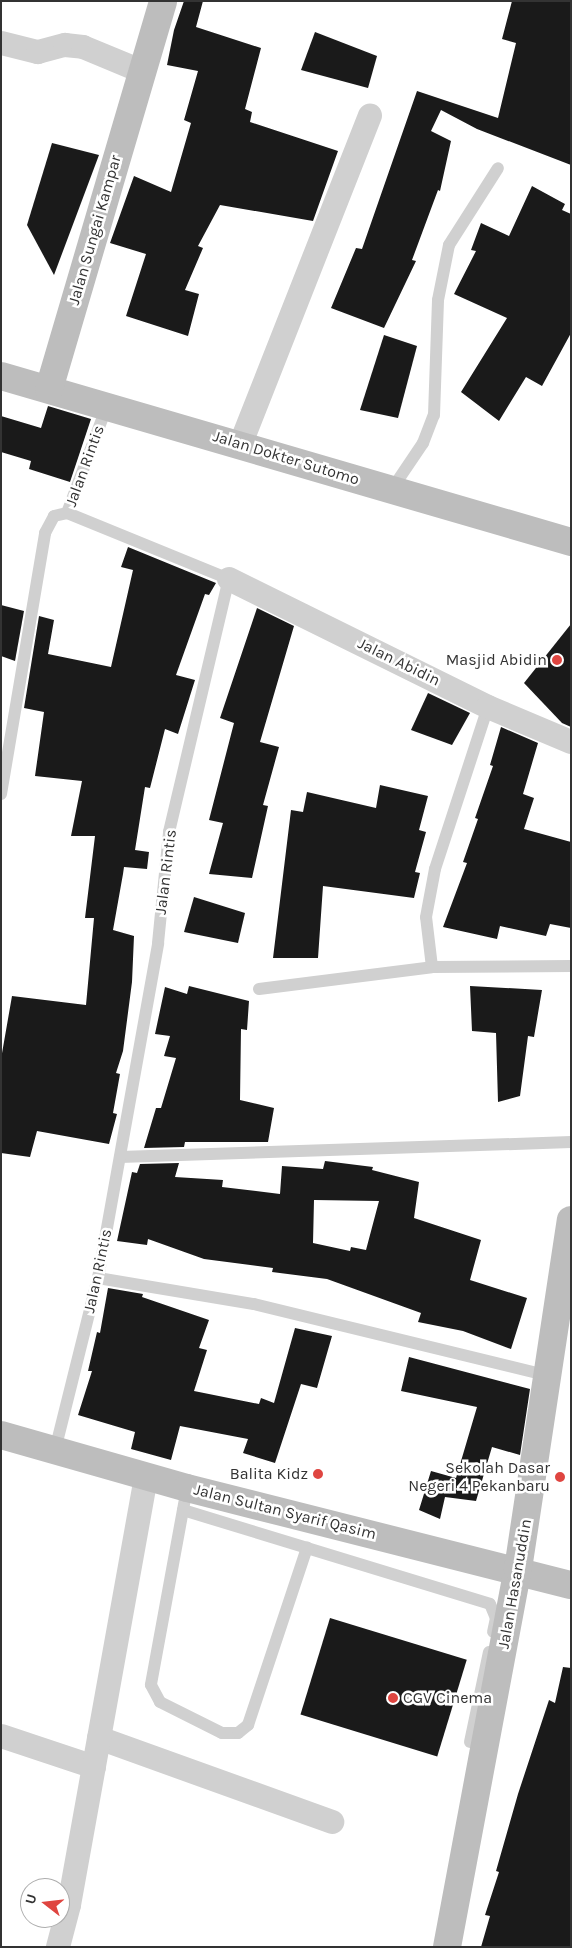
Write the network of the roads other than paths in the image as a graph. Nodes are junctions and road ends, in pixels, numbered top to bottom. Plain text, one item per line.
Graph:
1 (163, 1) edge
2 (1, 43) edge
3 (141, 71) junction
4 (370, 115) dead end
5 (498, 168) dead end
6 (1, 376) edge
7 (49, 389) junction
8 (107, 406) junction
9 (241, 443) junction
10 (392, 489) junction
11 (67, 513) junction
12 (571, 542) edge
13 (229, 579) junction
14 (488, 707) junction
15 (571, 742) edge
16 (1, 794) edge
17 (571, 966) edge
18 (432, 967) junction
19 (259, 988) dead end
20 (571, 1142) edge
21 (120, 1157) junction
22 (571, 1220) edge
23 (98, 1278) junction
24 (549, 1376) junction
25 (1, 1435) edge
26 (55, 1450) junction
27 (146, 1476) junction
28 (185, 1499) junction
29 (307, 1548) junction
30 (518, 1569) junction
31 (571, 1585) edge
32 (1, 1736) edge
33 (99, 1738) junction
34 (470, 1742) dead end
35 (94, 1767) junction
36 (332, 1822) dead end
37 (58, 1947) edge
38 (448, 1947) edge

1 - 3 main road, Jalan Sungai Kampar
2 - 3 street
3 - 7 main road, Jalan Sungai Kampar
4 - 9 street
5 - 10 lane
6 - 7 main road, Jalan Dokter Sutomo
7 - 8 main road, Jalan Dokter Sutomo
8 - 9 main road, Jalan Dokter Sutomo
8 - 11 lane, Jalan Rintis
9 - 10 main road, Jalan Dokter Sutomo
10 - 12 main road, Jalan Dokter Sutomo
11 - 13 lane, Jalan Rintis
11 - 16 lane
13 - 14 street, Jalan Abidin
13 - 21 lane, Jalan Rintis
14 - 15 street, Jalan Abidin
14 - 18 lane
17 - 18 lane
18 - 19 lane
20 - 21 lane
21 - 23 lane, Jalan Rintis
22 - 24 main road, Jalan Hasanuddin
23 - 24 lane
23 - 26 lane, Jalan Rintis
24 - 30 main road, Jalan Hasanuddin
25 - 26 main road, Jalan Sultan Syarif Qasim
26 - 27 main road, Jalan Sultan Syarif Qasim
27 - 28 main road, Jalan Sultan Syarif Qasim
27 - 33 street
28 - 29 lane
28 - 29 lane
28 - 30 main road, Jalan Sultan Syarif Qasim
29 - 34 lane
30 - 31 main road, Jalan Sultan Syarif Qasim
30 - 38 main road, Jalan Hasanuddin
32 - 35 street
33 - 35 street
33 - 36 street
35 - 37 street

